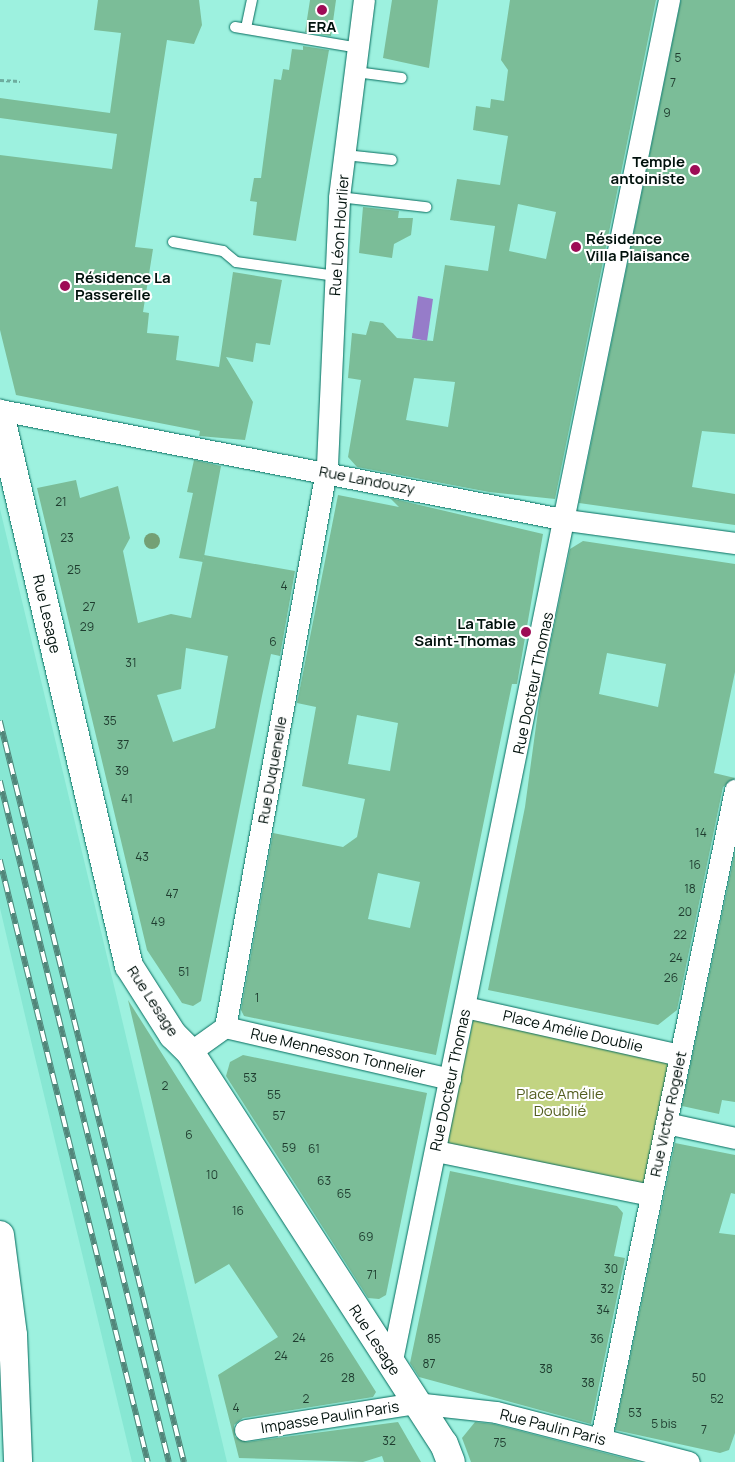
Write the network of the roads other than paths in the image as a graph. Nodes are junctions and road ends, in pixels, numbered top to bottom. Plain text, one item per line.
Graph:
1 (252, 0) edge
2 (364, 0) edge
3 (669, 0) edge
4 (235, 26) dead end
5 (246, 28) junction
6 (358, 48) junction
7 (356, 72) junction
8 (402, 78) dead end
9 (345, 155) junction
10 (392, 160) dead end
11 (340, 197) junction
12 (426, 207) dead end
13 (174, 242) dead end
14 (336, 276) junction
15 (0, 410) edge
16 (0, 414) edge
17 (326, 471) junction
18 (567, 520) junction
19 (735, 543) edge
20 (735, 790) edge
21 (465, 1007) junction
22 (226, 1027) junction
23 (190, 1052) junction
24 (680, 1055) junction
25 (450, 1079) junction
26 (666, 1123) junction
27 (735, 1138) edge
28 (436, 1151) junction
29 (651, 1195) junction
30 (0, 1235) edge
31 (391, 1366) junction
32 (416, 1403) junction
33 (244, 1430) dead end
34 (601, 1438) junction
35 (18, 1462) edge
36 (451, 1462) edge
37 (689, 1462) edge

1 - 5 lane
2 - 6 street, Rue Léon Hourlier
3 - 18 street, Rue Docteur Thomas
4 - 5 lane
5 - 6 lane
6 - 7 street, Rue Léon Hourlier
7 - 8 lane
7 - 9 street, Rue Léon Hourlier
9 - 10 lane
9 - 11 street, Rue Léon Hourlier
11 - 12 lane
11 - 14 street, Rue Léon Hourlier
13 - 14 lane
14 - 17 street, Rue Léon Hourlier
15 - 17 street, Rue Landouzy
16 - 23 street, Rue Lesage
17 - 18 street, Rue Landouzy
17 - 22 street, Rue Duquenelle
18 - 19 street, Rue Landouzy
18 - 21 street, Rue Docteur Thomas
20 - 24 street, Rue Victor Rogelet
21 - 24 street, Place Amélie Doublie
21 - 25 street, Rue Docteur Thomas
22 - 23 street
22 - 25 street, Rue Mennesson Tonnelier
23 - 31 street, Rue Lesage
24 - 26 street, Rue Victor Rogelet
25 - 28 street, Rue Docteur Thomas
26 - 27 street
26 - 29 street, Rue Victor Rogelet
28 - 29 street
28 - 31 street, Rue Docteur Thomas
29 - 34 street, Rue Victor Rogelet
30 - 35 street
31 - 32 street, Rue Lesage
32 - 33 street, Impasse Paulin Paris
32 - 34 street, Rue Paulin Paris
32 - 36 street, Rue Lesage
34 - 37 street, Rue Paulin Paris

